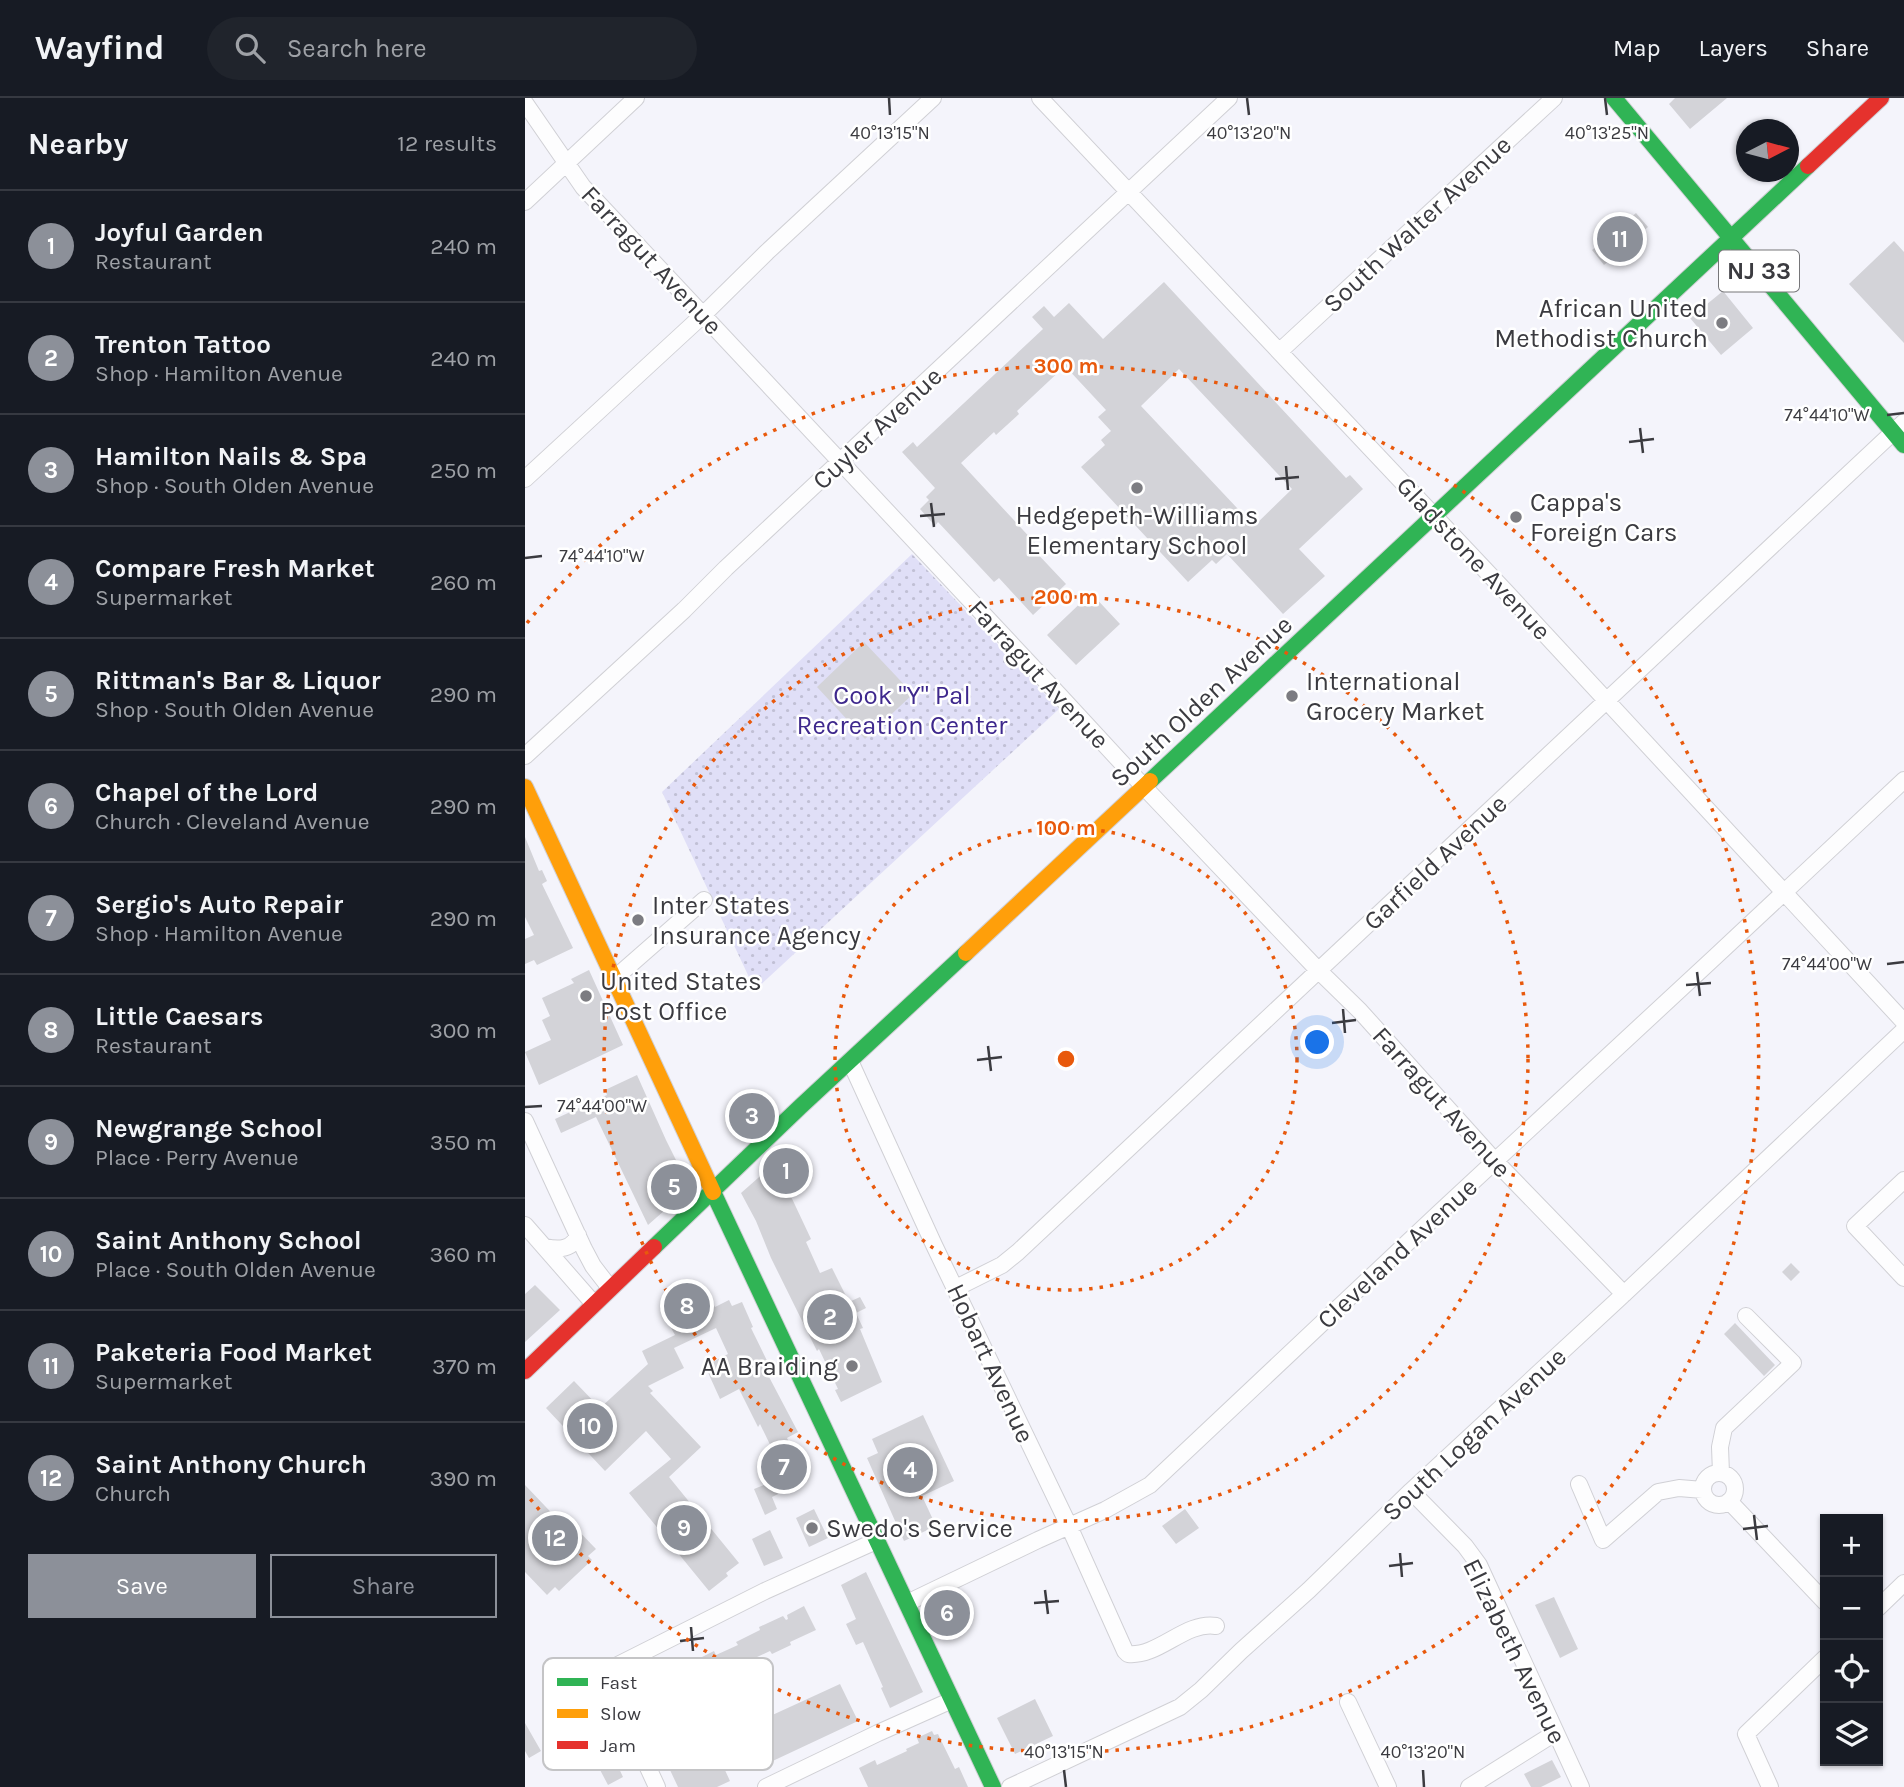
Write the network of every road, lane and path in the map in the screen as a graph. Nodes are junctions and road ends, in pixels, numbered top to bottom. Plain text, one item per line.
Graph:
1 (636, 98) edge
2 (933, 98) edge
3 (1041, 98) edge
4 (1229, 98) edge
5 (1553, 98) edge
6 (1614, 98) edge
7 (1881, 98) edge
8 (525, 103) edge
9 (567, 163) junction
10 (1129, 191) junction
11 (525, 202) edge
12 (1731, 238) junction
13 (703, 315) junction
14 (1280, 351) junction
15 (1901, 433) edge
16 (841, 463) junction
17 (525, 479) edge
18 (1435, 517) junction
19 (1607, 702) junction
20 (525, 756) edge
21 (1904, 780) edge
22 (525, 787) edge
23 (1144, 788) junction
24 (1784, 891) junction
25 (704, 900) dead end
26 (1318, 971) junction
27 (615, 978) junction
28 (1904, 1022) edge
29 (1904, 1030) edge
30 (850, 1061) junction
31 (525, 1121) edge
32 (1495, 1161) junction
33 (1904, 1180) edge
34 (714, 1192) junction
35 (525, 1225) edge
36 (578, 1235) junction
37 (545, 1247) junction
38 (1904, 1278) edge
39 (610, 1288) junction
40 (956, 1288) junction
41 (1624, 1294) junction
42 (594, 1304) junction
43 (1746, 1315) dead end
44 (525, 1370) edge
45 (1721, 1473) junction
46 (1579, 1485) dead end
47 (1703, 1490) junction
48 (1411, 1491) junction
49 (1729, 1501) junction
50 (1069, 1527) junction
51 (876, 1541) junction
52 (1904, 1583) edge
53 (1820, 1597) edge
54 (907, 1603) junction
55 (1883, 1603) edge
56 (1216, 1626) dead end
57 (632, 1658) edge
58 (1820, 1663) edge
59 (952, 1700) junction
60 (1348, 1702) dead end
61 (1555, 1733) junction
62 (649, 1770) edge
63 (657, 1787) edge
64 (767, 1787) edge
65 (993, 1787) edge
66 (1010, 1787) edge
67 (1388, 1787) edge
68 (1469, 1787) edge
69 (1581, 1787) edge
70 (1770, 1787) edge

1 - 9 street
2 - 13 street
3 - 10 street, Gladstone Avenue
4 - 10 street, Cuyler Avenue
5 - 14 street, South Walter Avenue
6 - 12 main road, NJ 33
7 - 12 main road, South Olden Avenue
8 - 9 street, Farragut Avenue
9 - 11 street
9 - 13 street, Farragut Avenue
10 - 14 street, Gladstone Avenue
10 - 16 street, Cuyler Avenue
12 - 15 main road, NJ 33
12 - 18 main road, South Olden Avenue
13 - 16 street, Farragut Avenue
13 - 17 street
14 - 18 street, Gladstone Avenue
15 - 19 street, Garfield Avenue
16 - 20 street, Cuyler Avenue
16 - 23 street, Farragut Avenue
18 - 19 street, Gladstone Avenue
18 - 23 main road, South Olden Avenue
19 - 24 street, Gladstone Avenue
19 - 26 street, Garfield Avenue
21 - 24 street, Cleveland Avenue
22 - 27 main road
23 - 26 street, Farragut Avenue
23 - 30 main road, South Olden Avenue
24 - 28 street, Gladstone Avenue
24 - 32 street, Cleveland Avenue
25 - 27 street
26 - 32 street, Farragut Avenue
26 - 40 street, Garfield Avenue
27 - 34 main road
29 - 41 street, South Logan Avenue
30 - 34 main road, South Olden Avenue
30 - 40 street, Hobart Avenue
31 - 36 street
32 - 41 street, Farragut Avenue
32 - 50 street, Cleveland Avenue
33 - 38 street
34 - 39 main road, South Olden Avenue
34 - 51 main road
35 - 37 street
36 - 37 street
36 - 39 street
37 - 42 street
39 - 42 main road, South Olden Avenue
40 - 50 street, Hobart Avenue
41 - 48 street, South Logan Avenue
42 - 44 main road, South Olden Avenue
43 - 45 street
45 - 47 street
45 - 49 street
46 - 47 street
47 - 49 street
48 - 61 street, Elizabeth Avenue
48 - 66 street, South Logan Avenue
49 - 53 street
50 - 54 street, Cleveland Avenue
50 - 56 street, Hobart Avenue
51 - 54 main road
51 - 57 street
52 - 55 street
54 - 59 main road
58 - 70 street
59 - 64 street
59 - 65 main road
60 - 67 street
61 - 68 street
61 - 69 street, Elizabeth Avenue
62 - 63 street

